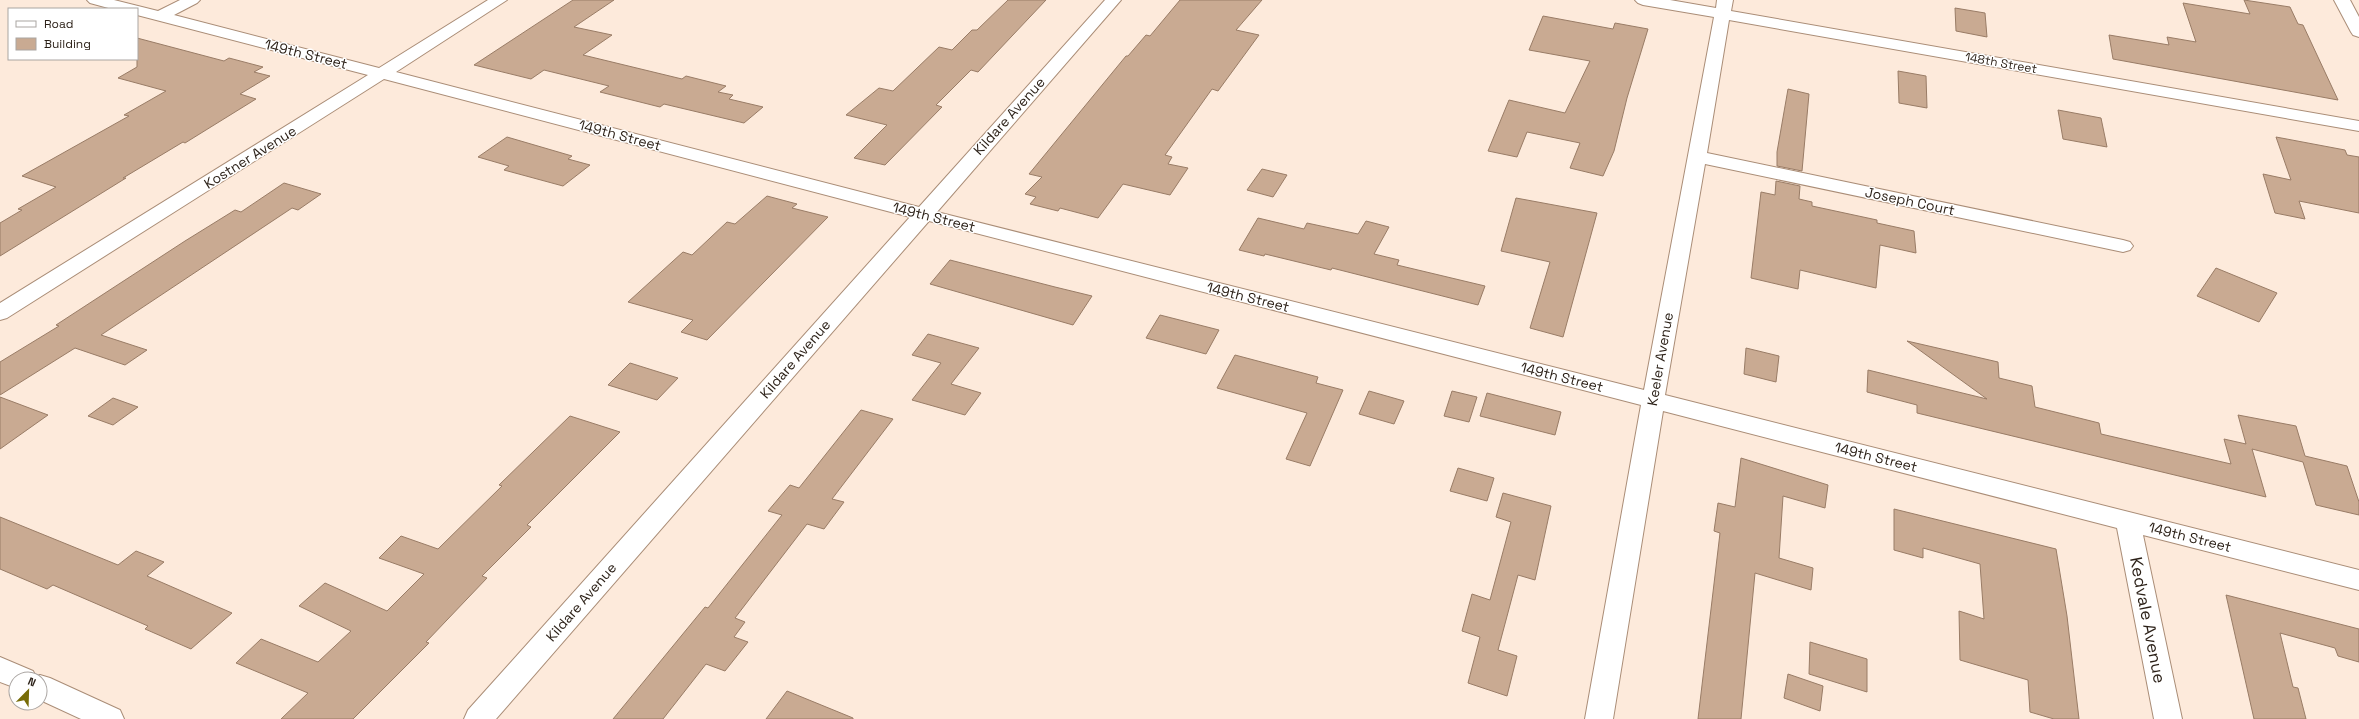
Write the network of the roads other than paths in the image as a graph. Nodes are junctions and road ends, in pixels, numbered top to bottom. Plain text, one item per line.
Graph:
1 (95, 0) edge
2 (192, 0) edge
3 (499, 0) edge
4 (1113, 0) edge
5 (1643, 0) edge
6 (2342, 0) edge
7 (1724, 7) edge
8 (127, 8) edge
9 (138, 10) edge
10 (160, 16) junction
11 (2359, 32) edge
12 (383, 73) junction
13 (2359, 126) edge
14 (1697, 157) junction
15 (923, 214) junction
16 (2123, 246) dead end
17 (0, 313) edge
18 (1653, 400) junction
19 (2128, 521) junction
20 (2359, 580) edge
21 (48, 691) edge
22 (110, 719) edge
23 (478, 719) edge
24 (1599, 719) edge
25 (2168, 719) edge

1 - 8 street
2 - 10 street
3 - 12 street, Kostner Avenue
4 - 15 street, Kildare Avenue
5 - 7 street, 148th Street
6 - 11 street
7 - 13 street, 148th Street
7 - 14 street, Keeler Avenue
9 - 10 street, 149th Street
10 - 12 street, 149th Street
12 - 15 street, 149th Street
12 - 17 street, Kostner Avenue
14 - 16 street, Joseph Court
14 - 18 street, Keeler Avenue
15 - 18 street, 149th Street
15 - 23 street, Kildare Avenue
18 - 19 street, 149th Street
18 - 24 street, Keeler Avenue
19 - 20 street, 149th Street
19 - 25 street, Kedvale Avenue
21 - 22 street

